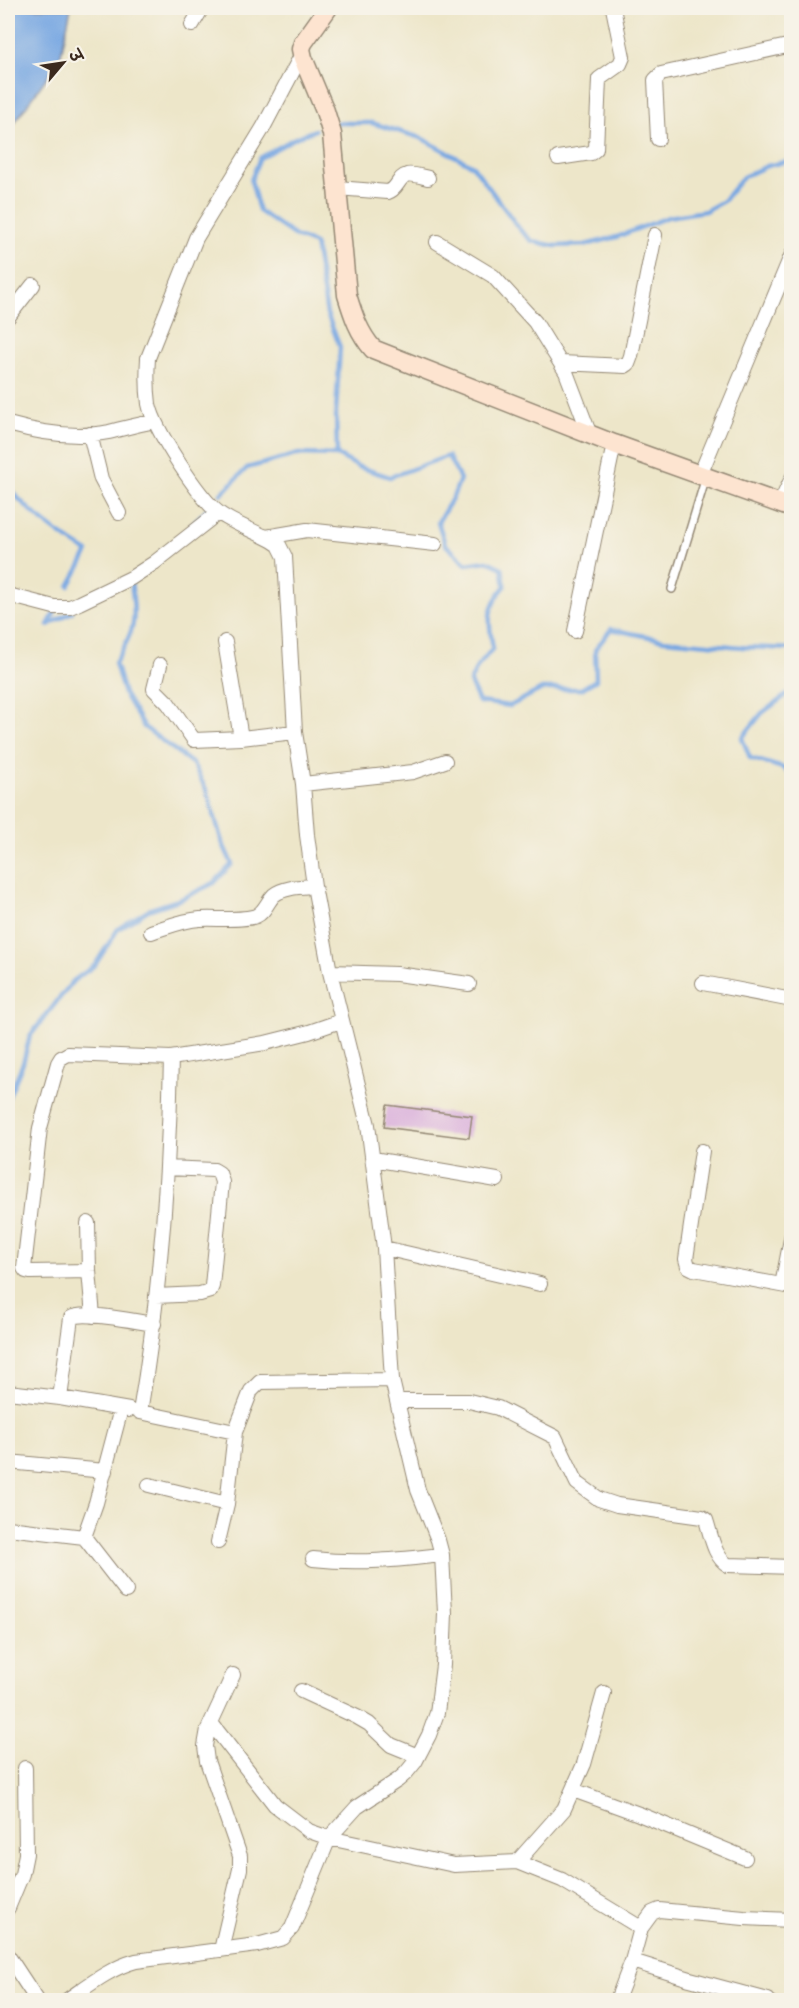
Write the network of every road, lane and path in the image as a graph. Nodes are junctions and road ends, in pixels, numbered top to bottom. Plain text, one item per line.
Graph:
1 (202, 8) edge
2 (328, 8) edge
3 (613, 8) edge
4 (192, 25) dead end
5 (792, 45) edge
6 (302, 54) junction
7 (658, 139) dead end
8 (558, 158) dead end
9 (428, 178) dead end
10 (337, 188) junction
11 (655, 235) dead end
12 (437, 242) dead end
13 (792, 254) edge
14 (33, 285) dead end
15 (8, 317) edge
16 (561, 363) junction
17 (155, 421) junction
18 (8, 424) edge
19 (90, 434) junction
20 (590, 435) junction
21 (614, 444) junction
22 (703, 476) junction
23 (792, 478) edge
24 (786, 506) edge
25 (119, 513) dead end
26 (218, 513) junction
27 (266, 537) junction
28 (435, 544) dead end
29 (672, 589) dead end
30 (8, 595) edge
31 (574, 631) dead end
32 (225, 642) dead end
33 (160, 665) dead end
34 (295, 732) junction
35 (241, 738) junction
36 (445, 761) dead end
37 (303, 784) junction
38 (314, 886) junction
39 (151, 932) dead end
40 (330, 972) junction
41 (703, 982) dead end
42 (469, 984) dead end
43 (792, 1000) edge
44 (341, 1021) junction
45 (171, 1058) junction
46 (702, 1151) dead end
47 (373, 1159) junction
48 (167, 1168) junction
49 (496, 1180) dead end
50 (88, 1223) dead end
51 (792, 1234) edge
52 (384, 1248) junction
53 (89, 1271) junction
54 (540, 1284) dead end
55 (787, 1286) edge
56 (156, 1296) junction
57 (93, 1316) junction
58 (154, 1324) junction
59 (392, 1380) junction
60 (8, 1392) edge
61 (60, 1398) junction
62 (397, 1401) junction
63 (121, 1409) junction
64 (140, 1412) junction
65 (235, 1432) junction
66 (8, 1462) edge
67 (105, 1471) junction
68 (149, 1485) dead end
69 (227, 1504) junction
70 (8, 1528) edge
71 (84, 1537) junction
72 (218, 1542) dead end
73 (442, 1555) junction
74 (314, 1559) dead end
75 (792, 1567) edge
76 (126, 1591) dead end
77 (233, 1675) dead end
78 (301, 1691) dead end
79 (604, 1693) dead end
80 (211, 1723) junction
81 (418, 1756) junction
82 (25, 1768) dead end
83 (573, 1790) junction
84 (329, 1838) junction
85 (745, 1858) dead end
86 (517, 1862) junction
87 (8, 1908) edge
88 (792, 1920) edge
89 (641, 1928) junction
90 (221, 1950) junction
91 (8, 1956) edge
92 (632, 1961) junction
93 (37, 2001) edge
94 (67, 2001) edge
95 (617, 2001) edge
96 (768, 2001) edge

1 - 4 street
2 - 6 main road
3 - 8 street
5 - 7 street
6 - 10 main road
6 - 17 street
9 - 10 street
10 - 20 main road
11 - 16 street
12 - 16 street
13 - 22 street
14 - 15 street
16 - 20 street
17 - 19 street
17 - 26 street
18 - 19 street
19 - 25 street
20 - 21 main road
21 - 22 main road
21 - 31 street
22 - 24 main road
22 - 29 lane
23 - 24 street
26 - 27 street
26 - 30 street
27 - 28 street
27 - 34 street
32 - 35 street
33 - 35 street
34 - 35 street
34 - 37 street
36 - 37 street
37 - 38 street
38 - 39 street
38 - 40 street
40 - 42 street
40 - 44 street
41 - 43 street
44 - 45 street
44 - 47 street
45 - 48 street
45 - 53 street
46 - 55 street
47 - 49 street
47 - 52 street
48 - 56 street
48 - 56 street
50 - 53 street
51 - 55 street
52 - 54 street
52 - 59 street
53 - 57 street
56 - 58 street
57 - 58 street
57 - 61 street
58 - 64 street
59 - 62 street
59 - 65 street
60 - 61 street
61 - 63 street
62 - 73 street
62 - 75 street
63 - 64 street
63 - 67 street
64 - 65 street
65 - 69 street
66 - 67 street
67 - 71 street
68 - 69 street
69 - 72 street
70 - 71 street
71 - 76 street
73 - 74 street
73 - 81 street
77 - 80 street
78 - 81 street
79 - 83 street
80 - 84 street
80 - 90 street
81 - 84 street
82 - 87 street
83 - 85 street
83 - 86 street
84 - 86 street
84 - 90 street
86 - 89 street
88 - 89 street
89 - 92 street
90 - 94 street
91 - 93 street
92 - 95 street
92 - 96 street

